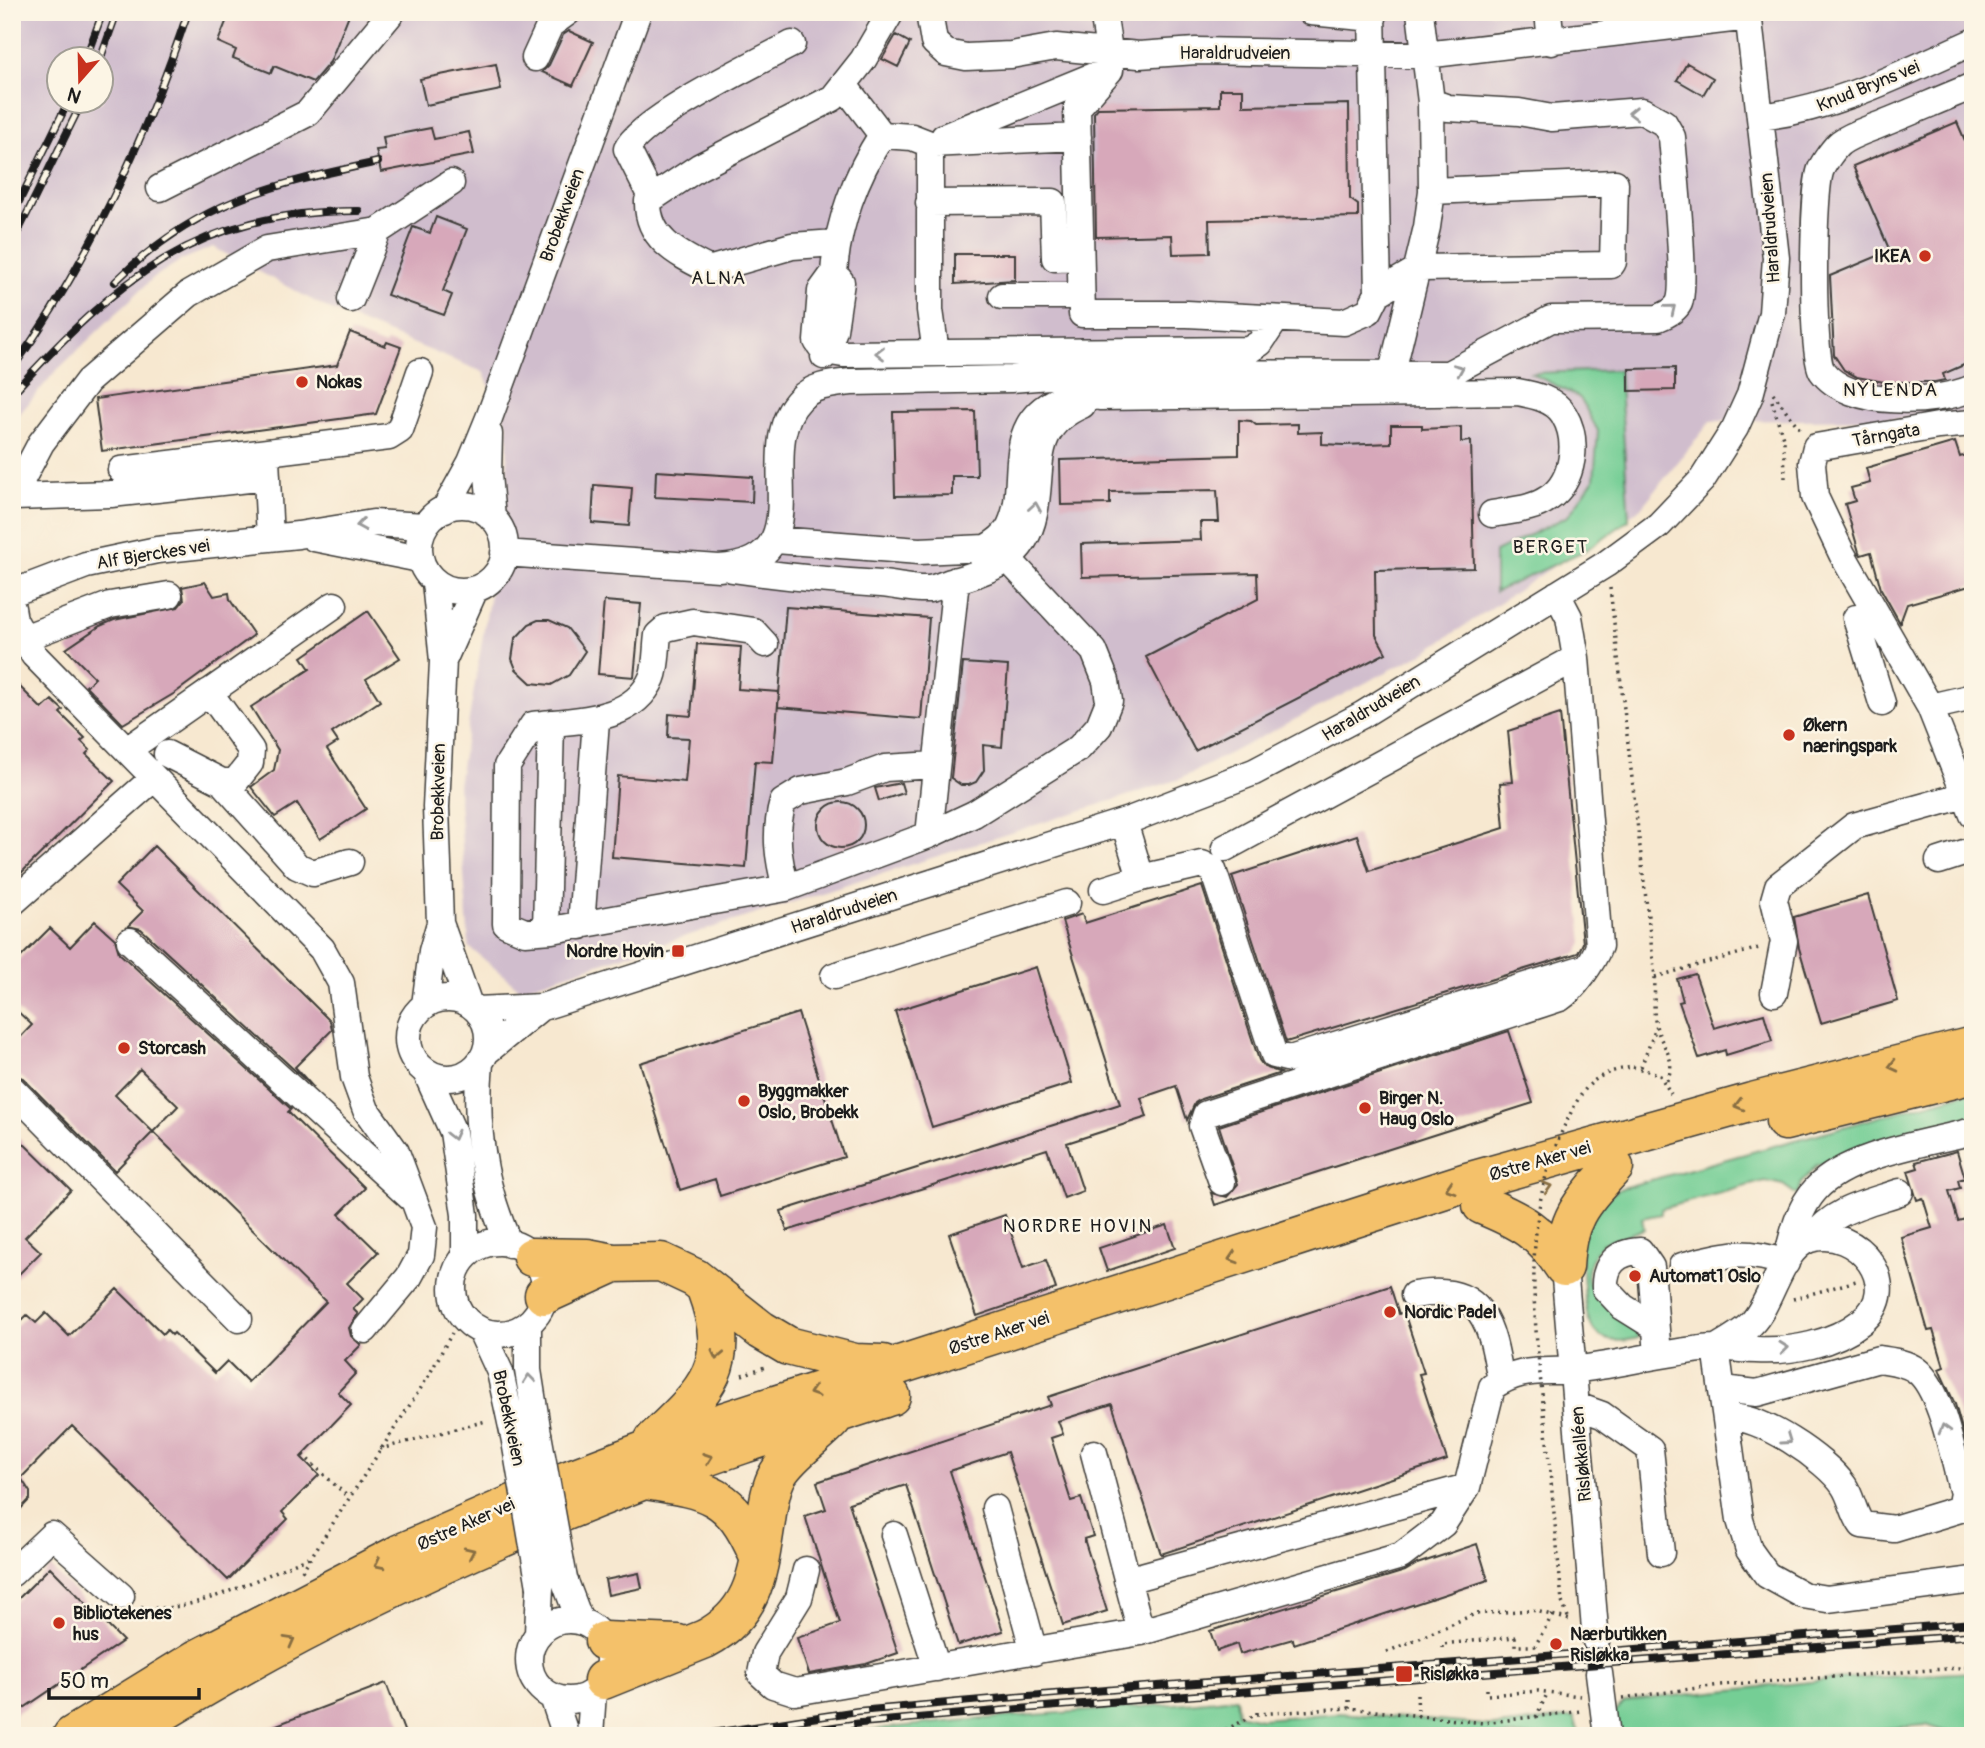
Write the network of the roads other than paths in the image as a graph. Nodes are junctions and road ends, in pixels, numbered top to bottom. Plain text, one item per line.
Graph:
1 (392, 12) edge
2 (638, 12) edge
3 (891, 12) edge
4 (929, 12) edge
5 (1103, 12) edge
6 (1311, 12) edge
7 (1420, 12) edge
8 (1548, 12) edge
9 (561, 14) edge
10 (1372, 15) edge
11 (1748, 15) edge
12 (1552, 42) junction
13 (1973, 43) edge
14 (792, 44) dead end
15 (1425, 55) junction
16 (1373, 56) junction
17 (535, 58) dead end
18 (1110, 60) junction
19 (844, 85) junction
20 (1973, 86) edge
21 (1431, 102) junction
22 (1760, 117) junction
23 (882, 135) junction
24 (1078, 137) junction
25 (930, 144) junction
26 (451, 183) dead end
27 (160, 188) dead end
28 (1432, 191) junction
29 (651, 197) junction
30 (929, 203) junction
31 (378, 230) junction
32 (836, 243) junction
33 (1080, 257) junction
34 (1420, 268) junction
35 (1378, 293) junction
36 (1002, 296) dead end
37 (1081, 296) junction
38 (351, 299) dead end
39 (1164, 314) junction
40 (1276, 319) junction
41 (824, 351) junction
42 (1166, 351) junction
43 (936, 353) junction
44 (420, 372) dead end
45 (1392, 372) junction
46 (825, 385) junction
47 (1973, 388) edge
48 (1100, 397) junction
49 (489, 418) junction
50 (1973, 423) edge
51 (266, 464) junction
52 (121, 470) dead end
53 (13, 498) edge
54 (445, 509) junction
55 (1492, 514) dead end
56 (492, 518) junction
57 (425, 526) junction
58 (299, 535) junction
59 (778, 535) junction
60 (270, 538) junction
61 (504, 553) junction
62 (420, 559) junction
63 (1008, 559) junction
64 (751, 562) junction
65 (719, 568) junction
66 (956, 580) junction
67 (435, 582) junction
68 (475, 589) junction
69 (12, 593) edge
70 (1557, 594) junction
71 (169, 595) dead end
72 (334, 605) dead end
73 (12, 608) edge
74 (1856, 618) dead end
75 (24, 638) junction
76 (765, 644) dead end
77 (1576, 658) junction
78 (443, 661) junction
79 (209, 692) junction
80 (1973, 697) edge
81 (1882, 703) dead end
82 (1930, 707) junction
83 (596, 720) junction
84 (551, 723) junction
85 (127, 750) junction
86 (167, 754) dead end
87 (935, 765) junction
88 (154, 778) junction
89 (222, 782) junction
90 (1969, 805) edge
91 (1124, 822) junction
92 (929, 835) junction
93 (1225, 848) dead end
94 (1973, 850) edge
95 (1939, 861) dead end
96 (350, 862) dead end
97 (1141, 878) junction
98 (786, 888) junction
99 (1103, 890) dead end
100 (12, 903) edge
101 (1067, 903) dead end
102 (440, 923) junction
103 (581, 926) junction
104 (546, 930) junction
105 (130, 941) dead end
106 (1584, 968) junction
107 (834, 976) dead end
108 (1774, 993) dead end
109 (425, 1005) junction
110 (472, 1006) junction
111 (542, 1007) junction
112 (1969, 1051) edge
113 (483, 1057) junction
114 (426, 1072) junction
115 (12, 1089) edge
116 (1973, 1131) edge
117 (1614, 1167) junction
118 (1222, 1182) dead end
119 (1900, 1192) dead end
120 (414, 1201) junction
121 (1482, 1205) junction
122 (1813, 1238) junction
123 (520, 1250) junction
124 (465, 1256) junction
125 (613, 1263) junction
126 (1786, 1263) junction
127 (1682, 1266) dead end
128 (1564, 1268) junction
129 (706, 1289) junction
130 (1414, 1294) dead end
131 (536, 1309) junction
132 (239, 1319) dead end
133 (1655, 1327) dead end
134 (365, 1330) dead end
135 (481, 1331) junction
136 (1716, 1348) junction
137 (1658, 1355) junction
138 (903, 1364) junction
139 (1574, 1370) junction
140 (1501, 1381) junction
141 (1722, 1389) junction
142 (1577, 1406) junction
143 (840, 1412) junction
144 (1726, 1418) junction
145 (527, 1437) junction
146 (1094, 1453) dead end
147 (644, 1465) junction
148 (1467, 1487) junction
149 (995, 1508) dead end
150 (894, 1535) dead end
151 (1661, 1553) dead end
152 (758, 1555) junction
153 (806, 1570) dead end
154 (12, 1573) edge
155 (1127, 1580) junction
156 (1973, 1580) edge
157 (552, 1583) junction
158 (121, 1596) road end
159 (592, 1632) junction
160 (1141, 1632) junction
161 (538, 1633) junction
162 (1587, 1633) road end
163 (687, 1644) junction
164 (1034, 1652) junction
165 (937, 1668) junction
166 (598, 1686) junction
167 (553, 1697) junction
168 (72, 1736) edge
169 (124, 1736) edge
170 (566, 1736) edge
171 (590, 1736) edge

1 - 27 street
2 - 49 street, Brobekkveien
3 - 19 street
4 - 18 street
5 - 18 street
6 - 10 street
7 - 15 street
8 - 12 street
9 - 17 street
10 - 16 street
11 - 12 street, Haraldrudveien
11 - 22 street, Haraldrudveien
12 - 15 street, Haraldrudveien
13 - 22 street, Knud Bryns vei
14 - 29 street
15 - 16 street, Haraldrudveien
15 - 21 street
16 - 18 street, Haraldrudveien
16 - 35 street
18 - 24 street
18 - 25 street
19 - 23 street
19 - 29 street
20 - 47 street
21 - 28 street
45 -> 21 street
22 - 70 street, Haraldrudveien
23 - 25 street
23 - 32 street
24 - 25 street
24 - 33 street
25 - 30 street
26 - 31 street
28 - 34 street
28 - 34 street
29 - 32 street
30 - 33 street
30 - 43 street
31 - 38 street
31 - 53 street
32 - 41 street
33 - 37 street
34 - 35 street
34 - 45 street
35 - 40 street
36 - 37 street
37 - 39 street
39 - 40 street
39 - 42 street
40 - 42 street
43 -> 41 street
41 - 46 street
42 - 43 street
44 - 51 street
45 - 46 street
46 - 59 street
48 - 55 street
48 - 59 street
63 -> 48 street
49 - 54 street, Brobekkveien
49 - 56 street, Brobekkveien
50 - 82 street, Tårngata
51 - 52 street
51 - 53 street
51 - 60 street
54 - 56 street
54 - 57 street
56 - 61 street
57 -> 58 street, Alf Bjerckes vei
57 - 62 street
58 - 60 street, Alf Bjerckes vei
58 - 62 street, Alf Bjerckes vei
59 - 64 street
60 - 69 street, Alf Bjerckes vei
61 - 65 street
61 - 68 street
62 - 67 street
63 - 66 street
63 - 92 street
64 - 65 street
64 - 66 street
65 - 66 street
66 - 87 street
67 - 68 street
67 - 78 street, Brobekkveien
68 - 78 street, Brobekkveien
70 - 77 street
70 - 91 street, Haraldrudveien
71 - 75 street
72 - 79 street
73 - 75 street
74 - 81 street
75 - 85 street
76 - 83 street
77 - 93 street
77 - 106 street
78 - 102 street, Brobekkveien
79 - 85 street
79 - 89 street
80 - 82 street
82 - 90 street
83 - 84 street
83 - 103 street
84 - 104 street
84 - 104 street
85 - 88 street
86 - 89 street
87 - 92 street
87 - 98 street
88 - 100 street
88 - 120 street
89 - 96 street
90 - 108 street
91 - 97 street
91 - 111 street, Haraldrudveien
92 - 98 street
94 - 95 street
97 - 99 street
97 - 106 street
98 - 103 street
101 - 107 street
102 - 109 street, Brobekkveien
102 - 110 street, Brobekkveien
103 - 104 street
105 - 120 street
106 - 118 street
109 - 110 street
109 - 114 street
110 - 111 street, Haraldrudveien
110 - 113 street
111 - 113 street, Haraldrudveien
112 - 117 highway, Østre Aker vei
112 -> 138 highway, Østre Aker vei
113 - 114 street
113 - 123 street
114 -> 124 street
115 - 132 street
116 - 126 street
121 -> 117 highway, Østre Aker vei
117 - 128 highway
119 - 122 street
120 - 134 street
121 - 128 highway
121 - 143 highway, Østre Aker vei
122 - 126 street
136 -> 122 street
123 - 124 street
123 - 125 highway
123 - 131 street
124 - 135 street
125 - 129 highway
125 - 131 highway
126 - 127 street
126 - 136 street
128 - 139 street, Risløkkalléen
129 - 138 highway
129 -> 147 highway
130 - 140 street
131 - 135 street
145 -> 131 street, Brobekkveien
133 - 137 street
135 - 145 street, Brobekkveien
136 - 137 street
136 - 141 street
137 - 139 street
138 -> 147 highway, Østre Aker vei
139 - 140 street
139 - 142 street, Risløkkalléen
140 - 148 street
141 - 144 street
144 -> 141 street
142 - 151 street
142 - 162 street, Risløkkalléen
147 -> 143 highway, Østre Aker vei
143 - 152 highway
144 - 156 street
145 - 157 street, Brobekkveien, bridge
146 - 155 street
147 - 152 highway
147 -> 168 highway, Østre Aker vei
169 -> 147 highway, Østre Aker vei
148 - 155 street
148 - 160 street
149 - 164 street
150 - 165 street
152 - 163 highway
153 - 165 street
154 - 158 street
155 - 160 street
157 - 159 street, Brobekkveien
157 - 161 street, Brobekkveien
159 - 161 street
159 - 163 highway
159 - 166 street
160 - 164 street
161 - 167 street
163 - 166 highway
164 - 165 street
166 - 167 street
166 - 171 street
167 - 170 street

